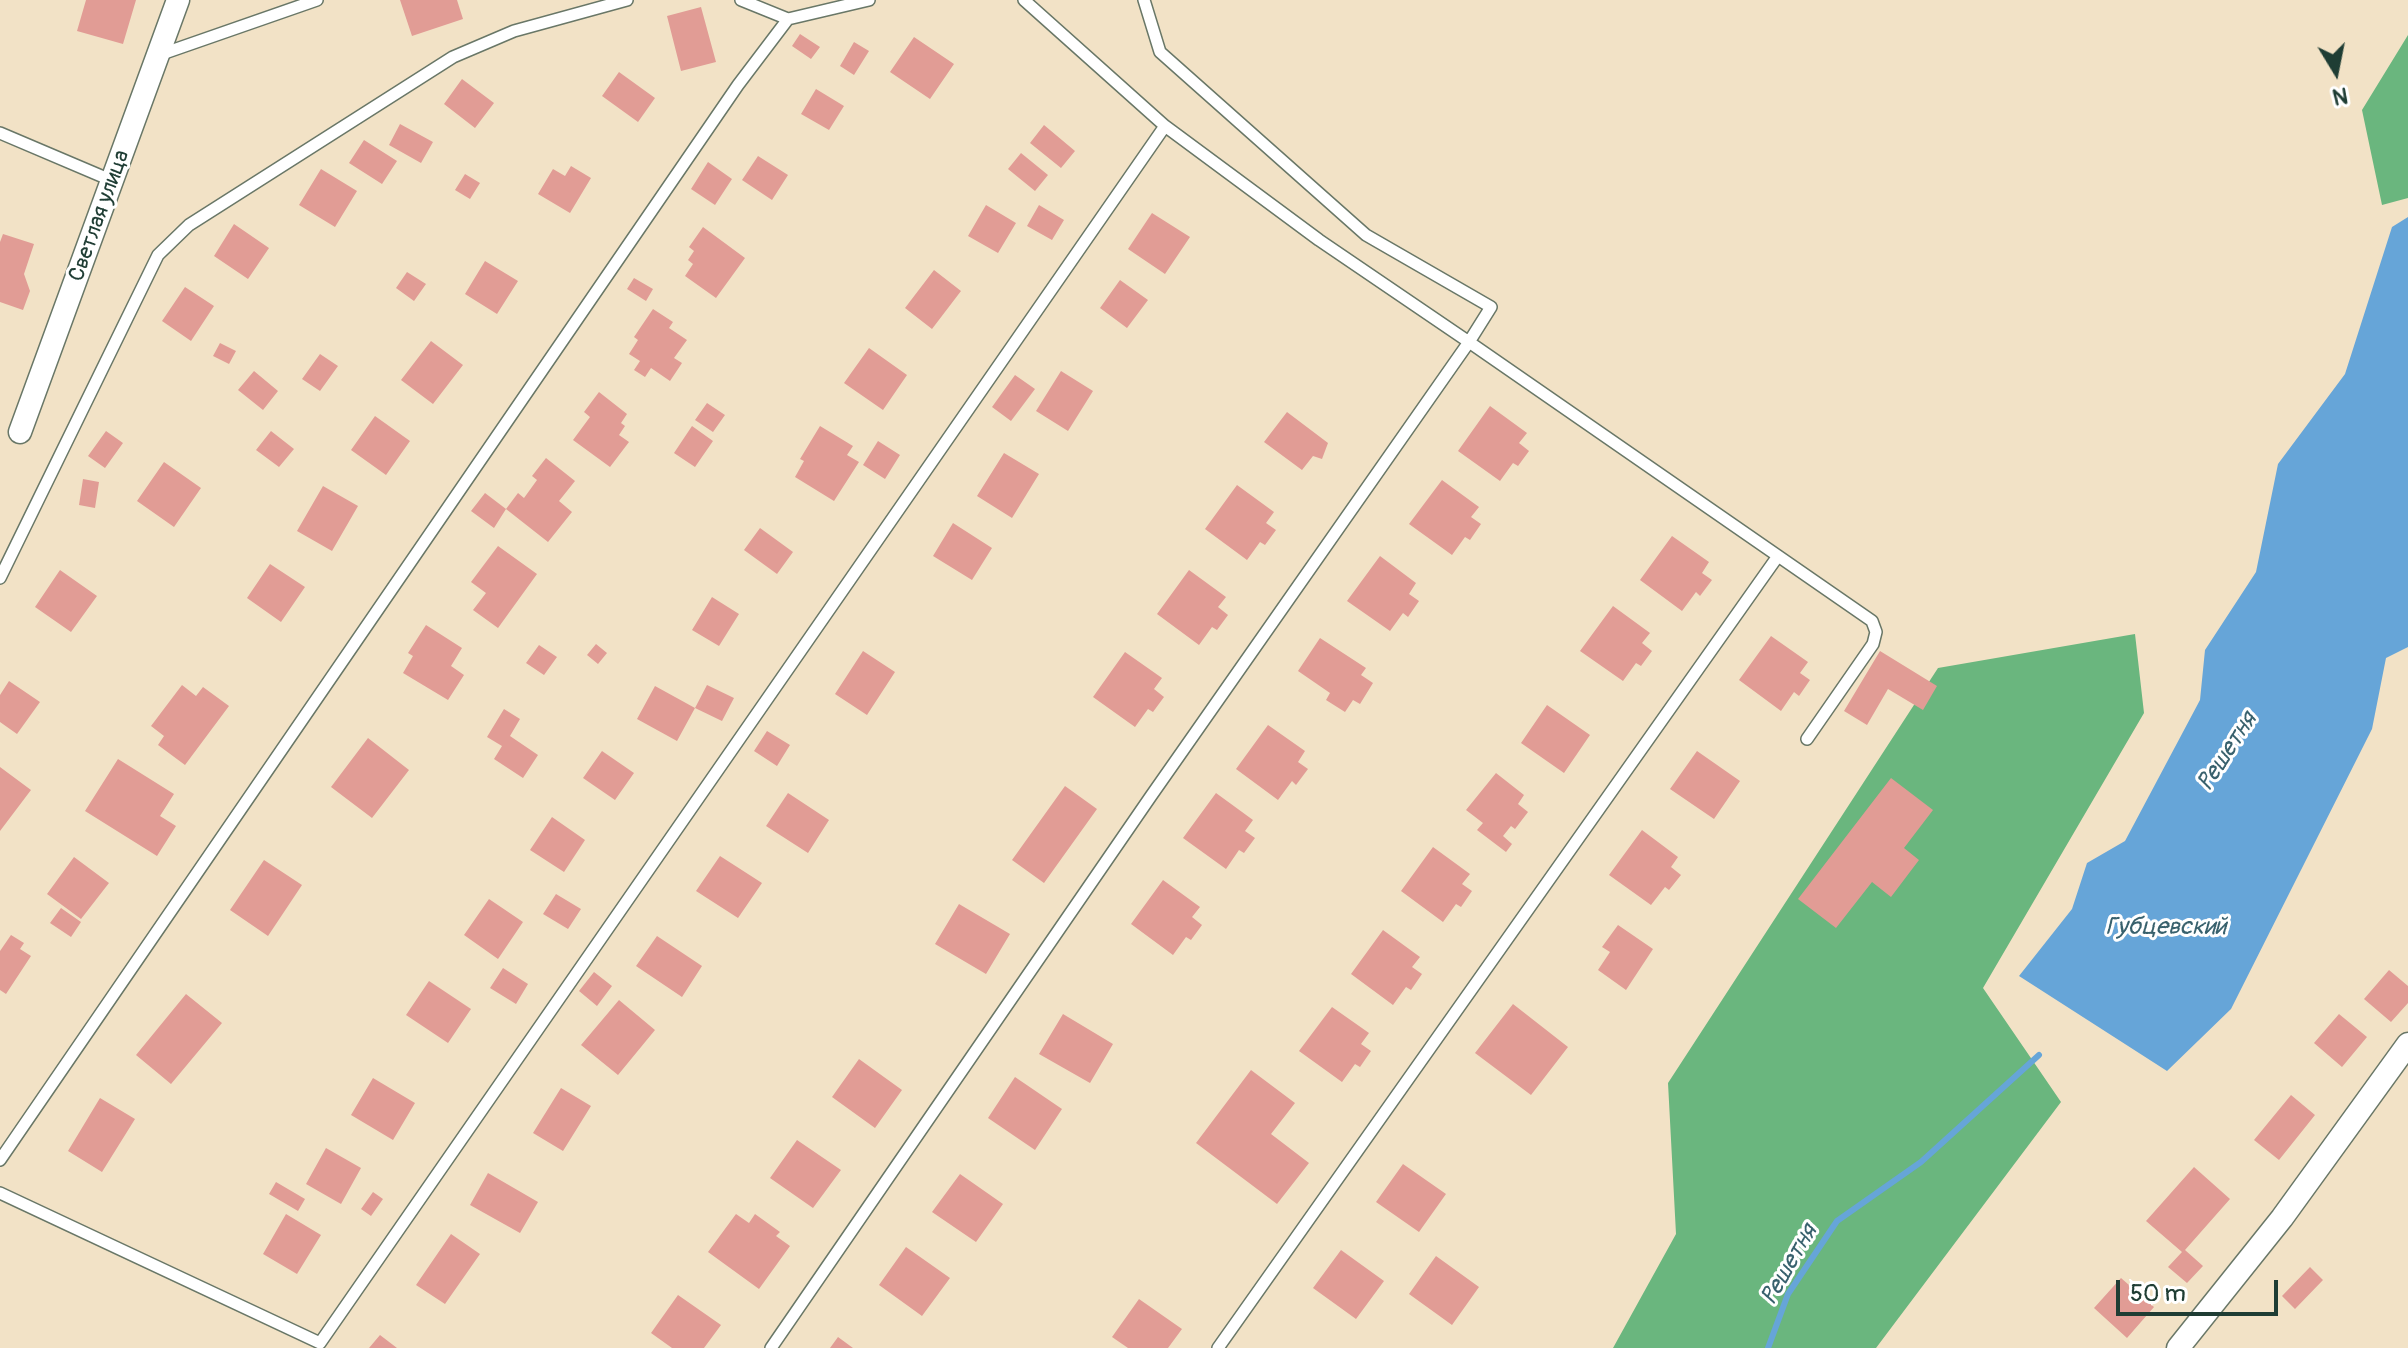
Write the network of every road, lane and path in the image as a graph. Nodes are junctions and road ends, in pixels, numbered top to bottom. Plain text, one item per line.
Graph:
1 (178, 0) edge
2 (317, 0) edge
3 (627, 0) edge
4 (741, 0) edge
5 (869, 0) edge
6 (1024, 0) edge
7 (1144, 0) edge
8 (788, 19) junction
9 (159, 55) junction
10 (1165, 126) junction
11 (0, 133) edge
12 (113, 181) junction
13 (1469, 342) junction
14 (20, 432) dead end
15 (1778, 556) junction
16 (0, 578) edge
17 (1807, 739) dead end
18 (2408, 1044) edge
19 (0, 1160) edge
20 (0, 1193) edge
21 (771, 1348) edge
22 (1218, 1348) edge
23 (2178, 1348) edge

1 - 9 street, Светлая улица
2 - 9 lane
3 - 16 lane
4 - 8 lane
5 - 8 lane
6 - 10 lane
7 - 13 lane
8 - 19 lane
9 - 12 street, Светлая улица
10 - 13 lane
10 - 20 lane
11 - 12 lane
12 - 14 street, Светлая улица
13 - 15 lane
13 - 21 lane
15 - 17 lane
15 - 22 lane
18 - 23 street

